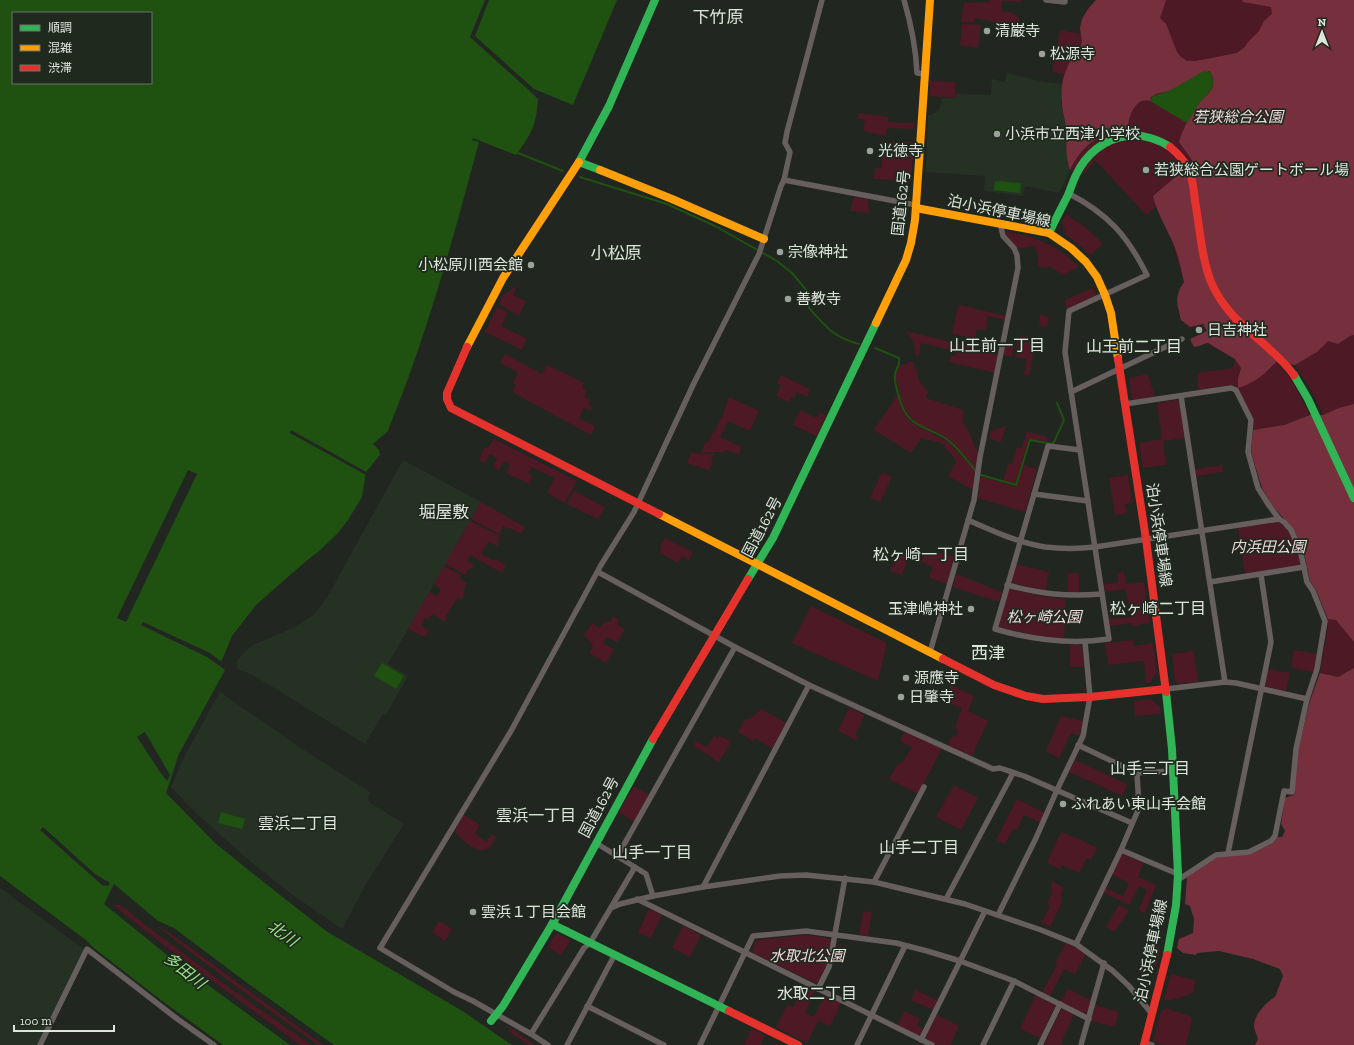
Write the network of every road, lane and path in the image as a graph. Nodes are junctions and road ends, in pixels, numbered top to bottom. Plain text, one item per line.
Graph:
1 (655, 0) edge
2 (822, 0) edge
3 (904, 0) edge
4 (930, 0) edge
5 (1046, 0) edge
6 (1065, 0) edge
7 (925, 74) junction
8 (579, 162) junction
9 (784, 180) junction
10 (1068, 193) junction
11 (916, 206) junction
12 (1000, 223) junction
13 (1049, 234) junction
14 (764, 239) junction
15 (1105, 295) junction
16 (1182, 339) dead end
17 (1119, 370) junction
18 (1071, 392) junction
19 (1181, 396) junction
20 (1125, 404) junction
21 (1080, 450) junction
22 (1034, 494) junction
23 (1354, 498) edge
24 (1088, 502) junction
25 (639, 503) junction
26 (1279, 519) junction
27 (968, 520) junction
28 (1201, 531) junction
29 (1146, 539) junction
30 (1020, 540) junction
31 (1095, 547) junction
32 (759, 564) junction
33 (1304, 568) junction
34 (598, 572) junction
35 (1261, 575) junction
36 (1210, 582) junction
37 (1007, 585) junction
38 (1102, 594) junction
39 (715, 636) junction
40 (1085, 642) junction
41 (735, 647) junction
42 (930, 652) junction
43 (1225, 682) junction
44 (809, 685) junction
45 (1166, 689) junction
46 (1261, 689) junction
47 (1090, 698) junction
48 (1307, 700) junction
49 (1078, 745) junction
50 (1173, 771) junction
51 (1013, 773) junction
52 (1137, 773) junction
53 (924, 787) dead end
54 (1057, 790) junction
55 (1132, 823) junction
56 (596, 843) junction
57 (1121, 850) junction
58 (1228, 853) junction
59 (617, 857) junction
60 (635, 867) junction
61 (1178, 877) junction
62 (845, 878) junction
63 (874, 882) junction
64 (703, 887) junction
65 (653, 896) junction
66 (637, 899) junction
67 (946, 899) junction
68 (611, 908) junction
69 (985, 911) junction
70 (998, 915) junction
71 (552, 924) junction
72 (835, 935) junction
73 (590, 943) junction
74 (1076, 944) junction
75 (905, 946) junction
76 (745, 953) junction
77 (614, 956) junction
78 (960, 962) junction
79 (1104, 963) junction
80 (1014, 981) junction
81 (818, 989) junction
82 (1060, 1004) junction
83 (587, 1006) junction
84 (719, 1006) junction
85 (496, 1014) junction
86 (1152, 1014) junction
87 (871, 1016) junction
88 (1089, 1019) junction
89 (491, 1021) dead end
90 (531, 1034) junction
91 (921, 1040) junction
92 (1147, 1044) edge
93 (40, 1045) edge
94 (214, 1045) edge
95 (548, 1045) edge
96 (567, 1045) edge
97 (664, 1045) edge
98 (700, 1045) edge
99 (798, 1045) edge
100 (857, 1045) edge
101 (932, 1045) edge
102 (983, 1045) edge
103 (1040, 1045) edge
104 (1081, 1045) edge

1 - 8 main road
2 - 9 street
3 - 7 street
4 - 7 main road, 国道162号
5 - 6 street
7 - 11 main road, 国道162号
8 - 14 main road
8 - 25 main road
9 - 11 street
9 - 14 street
10 - 13 main road
10 - 15 street
10 - 23 main road
11 - 12 main road, 泊小浜停車場線
11 - 32 main road, 国道162号
12 - 13 main road, 泊小浜停車場線
12 - 27 street
13 - 15 main road, 泊小浜停車場線
14 - 25 street
15 - 17 main road, 泊小浜停車場線
15 - 18 street
16 - 17 street
17 - 18 street
17 - 20 main road, 泊小浜停車場線
18 - 21 street
19 - 20 street
19 - 26 street
19 - 28 street
20 - 29 main road, 泊小浜停車場線
21 - 22 street
21 - 24 street
22 - 24 street
22 - 30 street
24 - 31 street
25 - 32 main road
25 - 34 street
26 - 28 street
26 - 33 street
27 - 30 street
27 - 42 street
28 - 29 street
28 - 36 street
29 - 31 street
29 - 45 main road, 泊小浜停車場線
30 - 31 street
30 - 37 street
31 - 38 street
32 - 39 main road, 国道162号
32 - 42 main road
33 - 35 street
33 - 48 street
34 - 39 street
34 - 85 street
35 - 36 street
35 - 46 street
36 - 43 street
37 - 38 street
37 - 40 street
38 - 40 street
39 - 41 street
39 - 56 main road, 国道162号
40 - 47 street
41 - 44 street
41 - 59 street
42 - 47 main road
43 - 45 street
43 - 46 street
44 - 51 street
44 - 64 street
45 - 47 main road
45 - 50 main road, 泊小浜停車場線
46 - 48 street
46 - 58 street
47 - 49 street
48 - 58 street
49 - 52 street
49 - 54 street
50 - 52 street
50 - 61 main road, 泊小浜停車場線
51 - 54 street
51 - 67 street
52 - 55 street
53 - 63 street
54 - 55 street
54 - 70 street
55 - 57 street
56 - 59 street
56 - 71 main road, 国道162号
57 - 61 street
57 - 74 street
58 - 61 street
59 - 60 street
60 - 65 street
60 - 68 street
61 - 86 main road, 泊小浜停車場線
62 - 63 street
62 - 64 street
62 - 72 street
63 - 67 street
64 - 65 street
65 - 66 street
66 - 68 street
66 - 76 street
67 - 69 street
68 - 73 street
69 - 70 street
69 - 78 street
70 - 74 street
71 - 73 main road
71 - 85 main road, 国道162号
72 - 75 street
72 - 76 street
72 - 81 street
73 - 77 main road
73 - 90 street
74 - 79 street
75 - 78 street
75 - 87 street
76 - 81 street
76 - 84 street
77 - 83 street
77 - 84 main road
78 - 80 street
78 - 91 street
79 - 86 street
79 - 88 street
80 - 82 street
80 - 102 street
81 - 87 street
82 - 88 street
82 - 103 street
83 - 96 street
83 - 97 street
84 - 98 street
84 - 99 main road
85 - 89 main road, 国道162号
85 - 90 street
86 - 92 main road, 泊小浜停車場線
87 - 91 street
87 - 100 street
88 - 104 street
90 - 95 street
91 - 101 street
93 - 94 street

